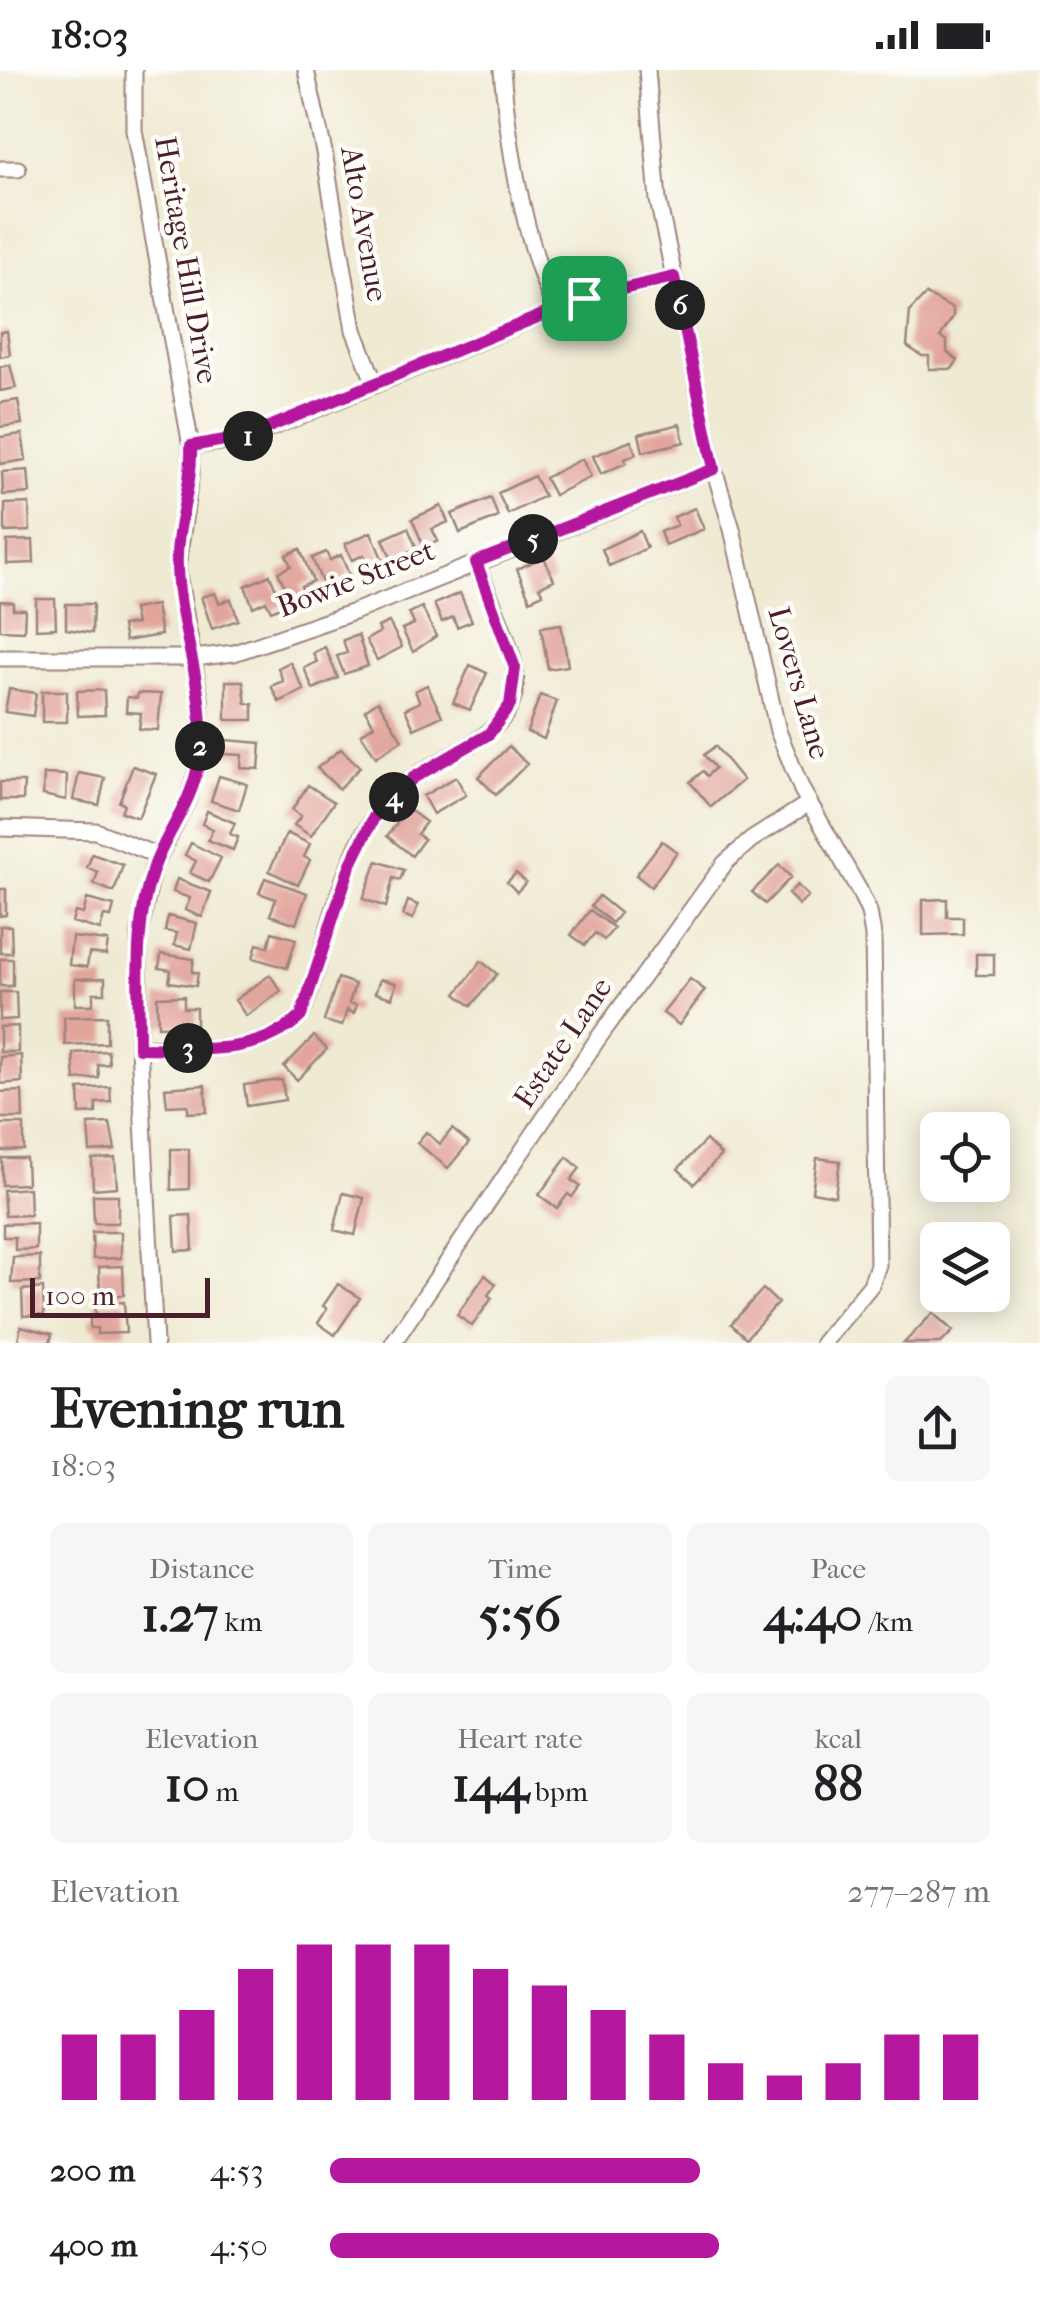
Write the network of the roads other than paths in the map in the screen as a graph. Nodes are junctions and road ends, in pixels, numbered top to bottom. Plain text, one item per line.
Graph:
1 (134, 70) edge
2 (306, 70) edge
3 (502, 70) edge
4 (646, 70) edge
5 (18, 169) dead end
6 (0, 170) edge
7 (674, 277) junction
8 (554, 310) junction
9 (375, 384) junction
10 (191, 446) junction
11 (714, 469) junction
12 (476, 562) junction
13 (0, 658) edge
14 (194, 658) junction
15 (810, 802) junction
16 (0, 828) edge
17 (158, 856) junction
18 (139, 1048) junction
19 (156, 1343) edge
20 (393, 1343) edge
21 (823, 1343) edge

1 - 10 street, Heritage Hill Drive
2 - 9 street, Alto Avenue
3 - 8 street
4 - 7 street, Lovers Lane
5 - 6 street
7 - 8 street
7 - 11 street, Lovers Lane
8 - 9 street
9 - 10 street
10 - 14 street, Heritage Hill Drive
11 - 12 street, Bowie Street
11 - 15 street, Lovers Lane
12 - 14 street, Bowie Street
12 - 18 street
13 - 14 street, Bowie Street
14 - 17 street, Heritage Hill Drive
15 - 20 street, Estate Lane
15 - 21 street, Lovers Lane
16 - 17 street
17 - 18 street, Heritage Hill Drive
18 - 19 street, Heritage Hill Drive

